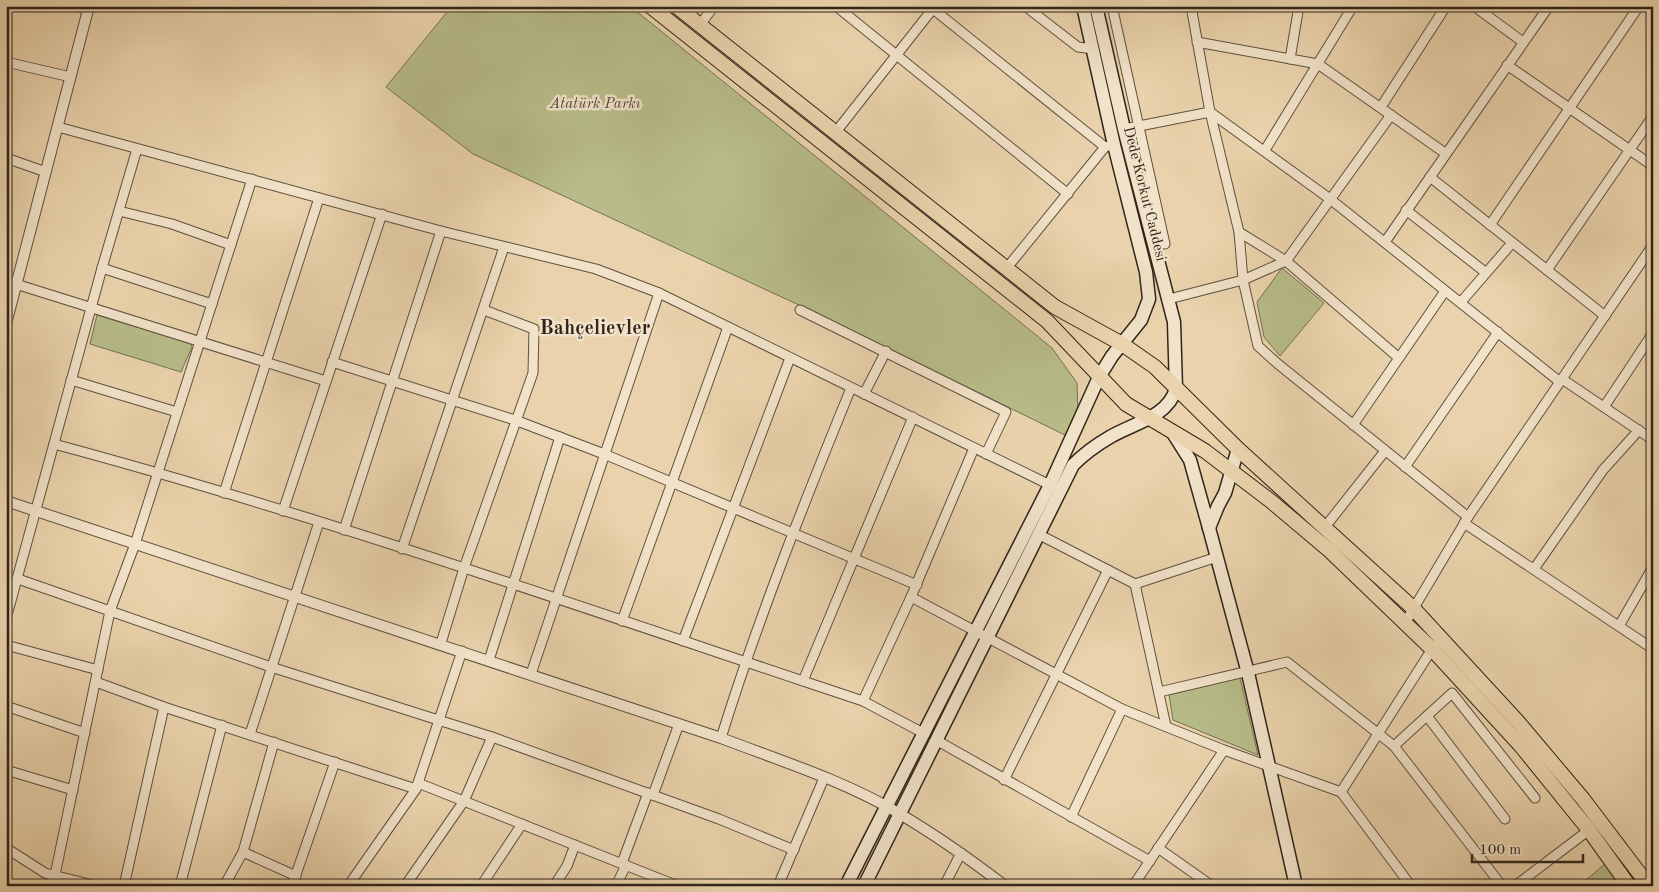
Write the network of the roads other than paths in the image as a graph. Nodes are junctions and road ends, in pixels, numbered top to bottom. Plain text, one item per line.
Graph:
1 (76, 6) edge
2 (650, 6) edge
3 (676, 6) edge
4 (714, 6) edge
5 (836, 6) edge
6 (1025, 6) edge
7 (1083, 6) edge
8 (1096, 6) edge
9 (1112, 6) edge
10 (1191, 6) edge
11 (1299, 6) edge
12 (1353, 6) edge
13 (1446, 6) edge
14 (1474, 6) edge
15 (1549, 6) edge
16 (1639, 6) edge
17 (89, 8) edge
18 (934, 8) edge
19 (848, 10) edge
20 (700, 25) junction
21 (1198, 42) junction
22 (1523, 42) junction
23 (1093, 50) junction
24 (897, 54) junction
25 (1290, 59) junction
26 (6, 62) edge
27 (1318, 64) junction
28 (1507, 65) junction
29 (71, 78) junction
30 (1381, 107) junction
31 (1570, 107) junction
32 (1210, 112) junction
33 (1391, 115) junction
34 (1653, 116) edge
35 (58, 127) junction
36 (1140, 128) junction
37 (1124, 129) junction
38 (835, 133) junction
39 (1110, 146) junction
40 (137, 150) junction
41 (1265, 150) junction
42 (1628, 150) junction
43 (1446, 153) junction
44 (6, 158) edge
45 (1653, 166) edge
46 (46, 172) junction
47 (1430, 177) junction
48 (252, 180) junction
49 (1068, 194) junction
50 (319, 198) junction
51 (1330, 199) junction
52 (1406, 210) junction
53 (120, 211) junction
54 (382, 214) junction
55 (1490, 225) junction
56 (442, 231) junction
57 (1239, 232) junction
58 (1384, 242) junction
59 (1512, 242) junction
60 (1165, 244) dead end
61 (231, 245) junction
62 (1653, 245) edge
63 (504, 247) junction
64 (1286, 261) junction
65 (102, 268) junction
66 (1006, 269) junction
67 (1547, 270) junction
68 (1485, 272) junction
69 (1243, 280) junction
70 (6, 281) edge
71 (17, 284) junction
72 (1445, 290) junction
73 (659, 293) junction
74 (1169, 299) junction
75 (1461, 302) junction
76 (212, 304) junction
77 (91, 307) junction
78 (484, 310) junction
79 (800, 310) dead end
80 (1605, 316) junction
81 (6, 324) edge
82 (728, 327) junction
83 (1498, 332) junction
84 (1653, 333) edge
85 (200, 340) junction
86 (1122, 344) junction
87 (886, 351) junction
88 (790, 358) junction
89 (1400, 358) junction
90 (332, 362) junction
91 (267, 363) junction
92 (1099, 377) junction
93 (71, 380) junction
94 (1561, 380) junction
95 (326, 381) junction
96 (393, 383) junction
97 (851, 388) junction
98 (1176, 389) junction
99 (864, 394) junction
100 (452, 401) junction
101 (1604, 407) junction
102 (177, 412) junction
103 (913, 417) junction
104 (1149, 418) junction
105 (515, 420) junction
106 (1353, 425) junction
107 (1639, 430) junction
108 (1173, 432) junction
109 (560, 437) junction
110 (1653, 440) edge
111 (54, 444) junction
112 (974, 448) junction
113 (1238, 449) junction
114 (1385, 451) junction
115 (604, 454) junction
116 (986, 454) junction
117 (1405, 467) junction
118 (1233, 471) junction
119 (158, 472) junction
120 (672, 482) junction
121 (1050, 485) junction
122 (224, 493) junction
123 (6, 501) edge
124 (733, 509) junction
125 (36, 511) junction
126 (283, 511) junction
127 (1466, 520) junction
128 (319, 522) junction
129 (1325, 527) junction
130 (1209, 528) junction
131 (344, 530) junction
132 (792, 534) junction
133 (1038, 534) junction
134 (135, 544) junction
135 (402, 548) junction
136 (1217, 557) junction
137 (854, 559) junction
138 (1653, 567) edge
139 (464, 568) junction
140 (1108, 570) junction
141 (1534, 570) junction
142 (18, 579) junction
143 (512, 584) junction
144 (1136, 584) junction
145 (917, 585) junction
146 (294, 596) junction
147 (911, 597) junction
148 (557, 599) junction
149 (1413, 608) junction
150 (110, 611) junction
151 (6, 619) edge
152 (622, 620) junction
153 (1405, 623) junction
154 (1620, 626) junction
155 (980, 634) junction
156 (683, 641) junction
157 (441, 643) junction
158 (1436, 643) junction
159 (6, 644) edge
160 (1652, 647) edge
161 (462, 651) junction
162 (489, 660) junction
163 (745, 661) junction
164 (271, 667) junction
165 (98, 670) junction
166 (1248, 673) junction
167 (530, 674) junction
168 (1056, 674) junction
169 (804, 681) junction
170 (96, 682) junction
171 (1159, 692) junction
172 (863, 701) junction
173 (6, 706) edge
174 (164, 707) junction
175 (1122, 709) junction
176 (1427, 716) junction
177 (440, 722) junction
178 (680, 724) junction
179 (222, 725) junction
180 (1166, 726) junction
181 (85, 732) junction
182 (250, 734) junction
183 (1379, 734) junction
184 (930, 737) junction
185 (492, 738) junction
186 (721, 738) junction
187 (274, 742) junction
188 (1394, 746) junction
189 (1224, 750) junction
190 (335, 762) junction
191 (1270, 767) junction
192 (6, 770) edge
193 (824, 778) junction
194 (1004, 780) junction
195 (417, 786) junction
196 (73, 790) junction
197 (1341, 792) junction
198 (651, 794) junction
199 (1535, 798) dead end
200 (464, 801) junction
201 (886, 806) junction
202 (900, 814) junction
203 (1071, 816) junction
204 (1505, 819) dead end
205 (522, 824) junction
206 (1589, 830) junction
207 (575, 845) junction
208 (6, 848) edge
209 (1158, 848) junction
210 (794, 850) junction
211 (243, 852) junction
212 (961, 853) junction
213 (1150, 861) junction
214 (624, 864) junction
215 (55, 875) junction
216 (296, 876) junction
217 (48, 886) edge
218 (97, 886) edge
219 (124, 886) edge
220 (180, 886) edge
221 (224, 886) edge
222 (292, 886) edge
223 (348, 886) edge
224 (405, 886) edge
225 (481, 886) edge
226 (554, 886) edge
227 (616, 886) edge
228 (678, 886) edge
229 (778, 886) edge
230 (846, 886) edge
231 (864, 886) edge
232 (944, 886) edge
233 (1004, 886) edge
234 (1133, 886) edge
235 (1212, 886) edge
236 (1296, 886) edge
237 (1411, 886) edge
238 (1502, 886) edge
239 (1515, 886) edge
240 (1629, 886) edge
241 (1649, 886) edge

1 - 17 street
2 - 92 main road
3 - 20 main road
4 - 20 street
5 - 19 street
6 - 23 street
7 - 23 main road, Dede Korkut Caddesi
8 - 37 main road, Dede Korkut Caddesi
9 - 36 street
10 - 21 street
11 - 25 street
12 - 27 street
13 - 30 street
14 - 22 street
15 - 22 street
16 - 31 street
17 - 29 street
18 - 24 street
18 - 39 street
19 - 24 street
20 - 38 main road
21 - 25 street
21 - 32 street
22 - 28 street
23 - 39 main road, Dede Korkut Caddesi
24 - 38 street
24 - 49 street
25 - 27 street
26 - 29 street
27 - 30 street
27 - 41 street
28 - 31 street
28 - 43 street
29 - 35 street
30 - 33 street
31 - 42 street
31 - 55 street
32 - 36 street
32 - 41 street
32 - 57 street
33 - 43 street
33 - 51 street
34 - 42 street
35 - 40 street
35 - 46 street
36 - 37 street
36 - 60 street
37 - 74 main road, Dede Korkut Caddesi
38 - 66 main road
39 - 49 street
39 - 86 main road, Dede Korkut Caddesi
40 - 48 street
40 - 53 street
41 - 51 street
42 - 45 street
42 - 67 street
43 - 47 street
44 - 46 street
46 - 71 street
47 - 52 street
47 - 55 street
48 - 50 street
48 - 61 street
49 - 66 street
50 - 54 street
50 - 91 street
51 - 58 street
51 - 64 street
52 - 58 street
52 - 68 street
53 - 61 street
53 - 65 street
54 - 56 street
54 - 90 street
55 - 59 street
56 - 63 street
56 - 96 street
57 - 64 street
57 - 69 street
58 - 72 street
59 - 67 street
59 - 68 street
61 - 76 street
62 - 80 street
63 - 73 street
63 - 78 street
64 - 69 street
64 - 89 street
65 - 76 street
65 - 77 street
66 - 86 main road
67 - 80 street
68 - 75 street
69 - 74 street
69 - 106 street
70 - 71 street
71 - 77 street
71 - 81 street
72 - 75 street
72 - 89 street
73 - 82 street
73 - 115 street
74 - 98 main road, Dede Korkut Caddesi
75 - 83 street
76 - 85 street
77 - 85 street
77 - 93 street
78 - 100 street
78 - 105 street
79 - 87 street
80 - 94 street
82 - 88 street
82 - 120 street
83 - 94 street
83 - 117 street
84 - 101 street
85 - 91 street
85 - 102 street
86 - 92 main road, Dede Korkut Caddesi
86 - 98 main road
87 - 99 street
87 - 116 street
88 - 97 street
88 - 124 street
89 - 106 street
90 - 95 street
90 - 96 street
91 - 95 street
91 - 122 street
92 - 104 main road
92 - 121 main road, Dede Korkut Caddesi
93 - 102 street
93 - 111 street
94 - 101 street
94 - 127 street
95 - 126 street
96 - 100 street
96 - 131 street
97 - 99 street
97 - 132 street
98 - 104 main road
98 - 113 main road
99 - 103 street
100 - 105 street
100 - 135 street
101 - 107 street
102 - 119 street
103 - 112 street
103 - 137 street
104 - 108 main road
104 - 133 main road
105 - 109 street
105 - 139 street
106 - 114 street
107 - 110 street
107 - 141 street
108 - 118 main road
108 - 130 main road
109 - 115 street
109 - 143 street
111 - 119 street
111 - 125 street
112 - 116 street
112 - 145 street
113 - 118 main road
113 - 129 main road
114 - 117 street
114 - 129 street
115 - 120 street
115 - 148 street
116 - 121 street
117 - 127 street
118 - 130 main road
118 - 153 main road
119 - 122 street
119 - 134 street
120 - 124 street
120 - 152 street
121 - 155 main road, Dede Korkut Caddesi
122 - 126 street
123 - 125 street
124 - 132 street
124 - 156 street
125 - 134 street
125 - 142 street
126 - 128 street
127 - 141 street
127 - 149 street
128 - 131 street
128 - 146 street
129 - 149 main road
130 - 136 main road
131 - 135 street
132 - 137 street
132 - 163 street
133 - 140 street
133 - 155 main road
134 - 146 street
134 - 150 street
135 - 139 street
136 - 144 street
136 - 166 main road
137 - 145 street
137 - 169 street
138 - 154 street
139 - 143 street
139 - 157 street
140 - 144 street
140 - 168 street
141 - 154 street
142 - 150 street
142 - 151 street
143 - 148 street
143 - 162 street
144 - 171 street
145 - 147 street
146 - 157 street
146 - 164 street
147 - 155 street
147 - 172 street
148 - 152 street
148 - 167 street
149 - 153 street
149 - 158 main road
150 - 164 street
150 - 165 street
152 - 156 street
153 - 158 main road
154 - 160 street
155 - 168 street
155 - 184 main road
156 - 163 street
157 - 161 street
158 - 183 street
158 - 206 main road
158 - 241 main road
159 - 165 street
161 - 162 street
161 - 177 street
162 - 167 street
163 - 169 street
163 - 186 street
164 - 177 street
164 - 182 street
165 - 170 street
166 - 171 street
166 - 183 street
166 - 191 main road
167 - 178 street
168 - 175 street
168 - 194 street
169 - 172 street
170 - 174 street
170 - 181 street
171 - 180 street
172 - 184 street
173 - 181 street
174 - 179 street
174 - 219 street
175 - 180 street
175 - 203 street
176 - 188 street
176 - 199 street
176 - 204 street
177 - 185 street
177 - 195 street
178 - 186 street
178 - 198 street
179 - 182 street
179 - 220 street
180 - 189 street
181 - 196 street
182 - 187 street
183 - 188 street
183 - 197 street
184 - 194 street
184 - 201 main road
184 - 202 main road
185 - 198 street
185 - 200 street
186 - 193 street
187 - 190 street
187 - 211 street
188 - 238 street
189 - 191 street
189 - 209 street
190 - 195 street
190 - 216 street
191 - 197 street
191 - 236 main road
192 - 196 street
193 - 201 street
193 - 210 street
194 - 203 street
195 - 200 street
195 - 223 street
196 - 215 street
197 - 237 street
198 - 210 street
198 - 214 street
200 - 205 street
200 - 224 street
201 - 202 street
201 - 230 main road
202 - 212 street
202 - 231 main road
203 - 213 street
205 - 207 street
205 - 225 street
206 - 239 street
206 - 240 main road
207 - 214 street
207 - 226 street
208 - 215 street
209 - 213 street
209 - 235 street
210 - 229 street
211 - 216 street
211 - 221 street
212 - 232 street
212 - 233 street
213 - 234 street
214 - 227 street
214 - 228 street
215 - 217 street
215 - 218 street
216 - 222 street

